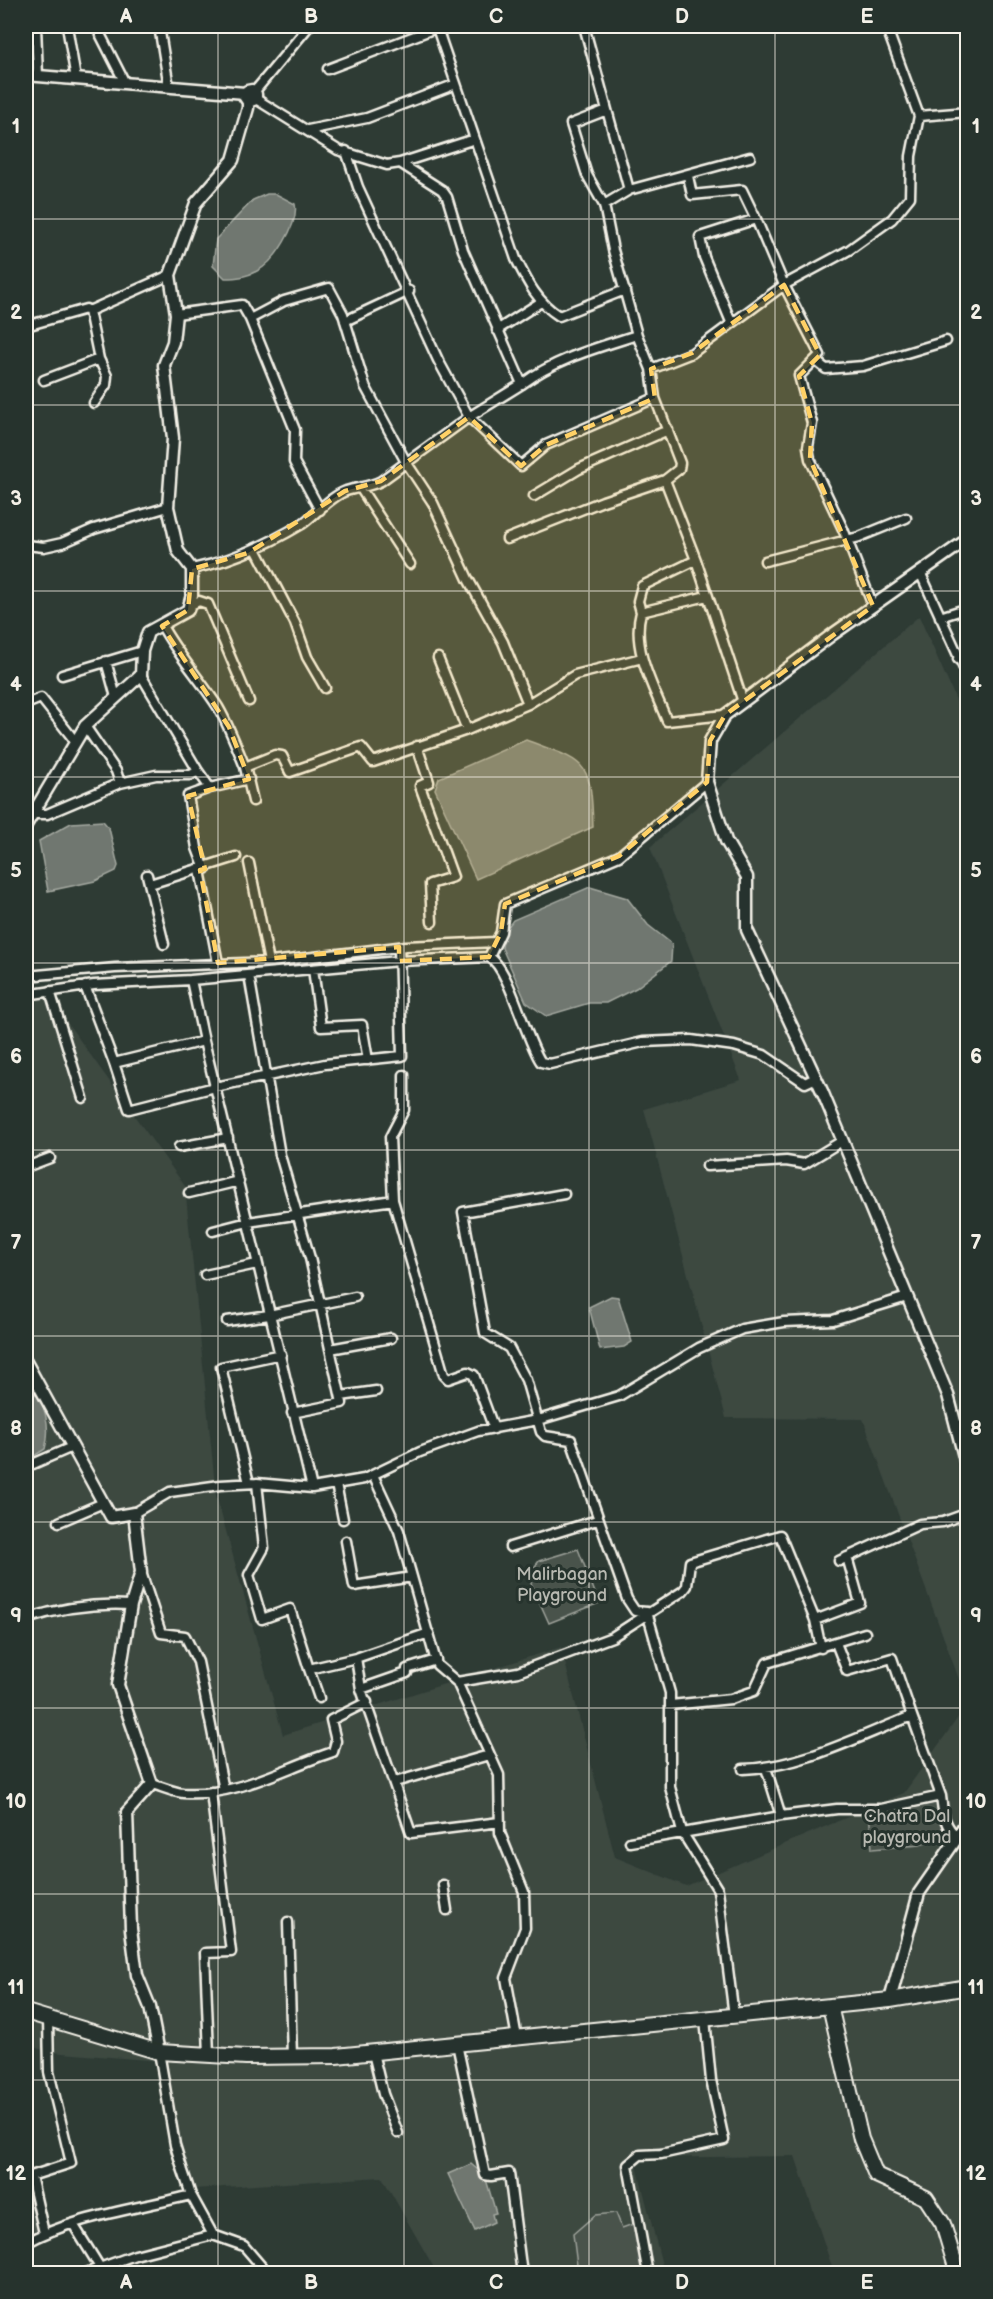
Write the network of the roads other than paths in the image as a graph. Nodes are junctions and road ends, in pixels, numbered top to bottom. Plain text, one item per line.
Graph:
1 (36, 26) edge
2 (67, 26) edge
3 (159, 26) edge
4 (309, 26) edge
5 (584, 26) edge
6 (886, 26) edge
7 (439, 27) edge
8 (99, 32) dead end
9 (328, 69) dead end
10 (26, 75) edge
11 (38, 76) junction
12 (76, 79) junction
13 (125, 83) junction
14 (456, 84) junction
15 (169, 87) junction
16 (251, 96) junction
17 (607, 111) junction
18 (968, 112) edge
19 (919, 116) junction
20 (308, 130) junction
21 (475, 139) junction
22 (346, 151) junction
23 (750, 157) dead end
24 (400, 163) junction
25 (688, 176) junction
26 (630, 190) junction
27 (604, 205) junction
28 (756, 219) junction
29 (170, 275) junction
30 (784, 285) junction
31 (624, 290) junction
32 (409, 291) junction
33 (541, 302) junction
34 (89, 311) junction
35 (176, 314) junction
36 (250, 319) junction
37 (345, 321) junction
38 (731, 322) junction
39 (26, 326) edge
40 (497, 330) junction
41 (637, 335) junction
42 (946, 341) dead end
43 (99, 359) junction
44 (816, 361) junction
45 (651, 369) junction
46 (44, 380) dead end
47 (522, 384) junction
48 (655, 398) junction
49 (94, 403) dead end
50 (469, 417) junction
51 (668, 430) junction
52 (406, 462) junction
53 (665, 480) junction
54 (361, 489) junction
55 (534, 496) dead end
56 (168, 507) junction
57 (320, 510) junction
58 (906, 519) dead end
59 (847, 538) junction
60 (507, 539) dead end
61 (968, 539) edge
62 (26, 545) edge
63 (256, 549) junction
64 (696, 560) junction
65 (765, 561) dead end
66 (410, 564) dead end
67 (192, 569) junction
68 (920, 572) junction
69 (708, 596) junction
70 (189, 606) junction
71 (873, 606) junction
72 (968, 608) edge
73 (641, 612) junction
74 (940, 617) junction
75 (162, 626) junction
76 (142, 651) junction
77 (968, 654) edge
78 (438, 658) dead end
79 (642, 658) junction
80 (958, 658) junction
81 (106, 661) junction
82 (62, 675) dead end
83 (141, 675) junction
84 (968, 677) edge
85 (325, 688) dead end
86 (116, 697) junction
87 (249, 701) dead end
88 (743, 702) junction
89 (26, 704) edge
90 (528, 704) junction
91 (725, 715) junction
92 (85, 726) junction
93 (467, 730) junction
94 (75, 741) junction
95 (417, 746) junction
96 (245, 767) junction
97 (198, 771) junction
98 (249, 779) junction
99 (707, 782) junction
100 (120, 783) junction
101 (210, 788) junction
102 (253, 801) dead end
103 (34, 814) junction
104 (26, 825) edge
105 (236, 857) dead end
106 (249, 863) dead end
107 (202, 869) junction
108 (147, 875) dead end
109 (150, 884) junction
110 (432, 922) dead end
111 (496, 942) junction
112 (164, 944) dead end
113 (399, 947) junction
114 (489, 957) junction
115 (399, 961) junction
116 (269, 962) junction
117 (218, 963) junction
118 (313, 969) junction
119 (249, 975) junction
120 (26, 976) edge
121 (191, 980) junction
122 (85, 986) junction
123 (50, 991) junction
124 (26, 995) edge
125 (204, 1041) junction
126 (368, 1060) junction
127 (114, 1063) junction
128 (404, 1075) dead end
129 (268, 1078) junction
130 (816, 1078) junction
131 (215, 1087) junction
132 (83, 1098) dead end
133 (228, 1138) junction
134 (842, 1141) junction
135 (179, 1147) dead end
136 (51, 1158) dead end
137 (707, 1166) dead end
138 (26, 1167) edge
139 (239, 1181) junction
140 (189, 1193) dead end
141 (564, 1194) dead end
142 (393, 1200) junction
143 (297, 1213) junction
144 (248, 1222) junction
145 (213, 1231) dead end
146 (257, 1264) junction
147 (205, 1275) dead end
148 (354, 1297) dead end
149 (907, 1297) junction
150 (320, 1305) junction
151 (269, 1315) junction
152 (227, 1321) dead end
153 (391, 1338) dead end
154 (330, 1349) junction
155 (281, 1354) junction
156 (26, 1362) edge
157 (376, 1391) dead end
158 (340, 1396) junction
159 (292, 1413) junction
160 (538, 1420) junction
161 (494, 1429) junction
162 (963, 1437) edge
163 (72, 1447) junction
164 (26, 1467) edge
165 (968, 1472) edge
166 (373, 1475) junction
167 (253, 1483) junction
168 (336, 1484) junction
169 (312, 1488) junction
170 (103, 1503) junction
171 (134, 1513) junction
172 (968, 1513) edge
173 (343, 1519) dead end
174 (597, 1520) junction
175 (59, 1522) dead end
176 (346, 1540) dead end
177 (510, 1548) dead end
178 (141, 1572) junction
179 (412, 1577) junction
180 (131, 1605) junction
181 (647, 1612) junction
182 (26, 1619) edge
183 (815, 1620) junction
184 (429, 1633) junction
185 (865, 1633) dead end
186 (836, 1643) junction
187 (821, 1648) junction
188 (356, 1658) junction
189 (436, 1660) junction
190 (309, 1669) junction
191 (457, 1682) junction
192 (361, 1689) junction
193 (318, 1698) dead end
194 (367, 1702) junction
195 (671, 1705) junction
196 (912, 1716) junction
197 (489, 1755) junction
198 (766, 1768) junction
199 (743, 1769) dead end
200 (395, 1782) junction
201 (152, 1784) junction
202 (224, 1790) junction
203 (211, 1792) junction
204 (941, 1796) junction
205 (781, 1816) junction
206 (968, 1817) edge
207 (500, 1822) junction
208 (682, 1832) junction
209 (958, 1837) junction
210 (630, 1842) dead end
211 (443, 1886) dead end
212 (447, 1910) dead end
213 (288, 1922) dead end
214 (968, 1987) edge
215 (890, 2000) junction
216 (830, 2006) junction
217 (26, 2012) edge
218 (734, 2016) junction
219 (48, 2018) junction
220 (705, 2019) junction
221 (517, 2038) junction
222 (457, 2044) junction
223 (159, 2052) junction
224 (373, 2053) junction
225 (209, 2055) junction
226 (292, 2057) junction
227 (398, 2133) dead end
228 (28, 2177) edge
229 (191, 2195) junction
230 (74, 2224) junction
231 (44, 2233) junction
232 (213, 2235) junction
233 (26, 2243) edge
234 (103, 2270) edge
235 (83, 2274) edge
236 (268, 2274) edge
237 (522, 2274) edge
238 (648, 2274) edge
239 (958, 2274) edge

1 - 11 street
2 - 12 street
3 - 15 street
4 - 16 street
5 - 17 street
6 - 19 street
7 - 9 street
7 - 14 street
8 - 13 street
10 - 11 street
11 - 12 street
12 - 13 street
13 - 15 street
14 - 20 street
14 - 21 street
15 - 16 street
16 - 20 street
16 - 29 street
17 - 26 street
17 - 27 street
18 - 19 street
19 - 30 street
20 - 22 street
21 - 24 street
21 - 33 street
22 - 24 street
22 - 32 street
23 - 25 street
24 - 40 street
25 - 26 street
25 - 28 street
26 - 27 street
27 - 31 street
28 - 30 street
28 - 38 street
29 - 34 street
29 - 35 street
30 - 38 street
30 - 44 street
31 - 33 street
31 - 41 street
32 - 37 street
32 - 50 street
33 - 40 street
34 - 39 street
34 - 43 street
35 - 36 street
35 - 56 street
36 - 37 street
36 - 57 street
37 - 52 street
38 - 45 street
40 - 47 street
41 - 45 street
41 - 47 street
42 - 44 street
43 - 46 street
43 - 49 street
44 - 59 street
45 - 48 street
47 - 50 street
48 - 50 street
48 - 51 street
50 - 52 street
51 - 53 street
51 - 55 street
52 - 54 street
52 - 90 street
53 - 60 street
53 - 64 street
54 - 57 street
54 - 66 street
56 - 62 street
56 - 67 street
57 - 63 street
58 - 59 street
59 - 65 street
59 - 71 street
61 - 68 street
63 - 67 street
63 - 85 street
64 - 69 street
64 - 73 street
67 - 70 street
68 - 71 street
68 - 74 street
69 - 73 street
69 - 88 street
70 - 75 street
70 - 87 street
71 - 88 street
72 - 74 street
73 - 79 street
74 - 80 street
75 - 76 street
75 - 96 street
76 - 81 street
76 - 83 street
77 - 80 street
78 - 93 street
79 - 90 street
79 - 91 street
80 - 84 street
81 - 82 street
81 - 86 street
83 - 86 street
83 - 97 street
86 - 92 street
88 - 91 street
89 - 94 street
90 - 93 street
91 - 99 street
92 - 94 street
92 - 100 street
93 - 95 street
94 - 103 street
95 - 96 street
95 - 110 street
96 - 98 street
97 - 100 street
97 - 101 street
98 - 101 street
98 - 102 street
99 - 111 street
99 - 130 street
100 - 103 street
101 - 107 street
103 - 104 street
105 - 107 street
106 - 116 street
107 - 109 street
107 - 117 street
108 - 109 street
109 - 112 street
111 - 113 street
111 - 114 street
113 - 115 street
113 - 116 street
114 - 115 street
114 - 130 street
115 - 118 street
115 - 126 street
116 - 117 street
117 - 120 street
118 - 119 street
118 - 126 street
119 - 121 street
119 - 129 street
121 - 122 street
121 - 125 street
122 - 123 street
122 - 127 street
123 - 124 street
123 - 132 street
125 - 127 street
125 - 131 street
126 - 129 street
127 - 131 street
128 - 142 street
129 - 131 street
129 - 143 street
130 - 134 street
131 - 133 street
133 - 135 street
133 - 139 street
134 - 137 street
134 - 149 street
136 - 138 street
139 - 140 street
139 - 144 street
141 - 160 street
142 - 143 street
142 - 161 street
143 - 144 street
143 - 150 street
144 - 145 street
144 - 146 street
146 - 147 street
146 - 151 street
148 - 150 street
149 - 160 street
149 - 162 street
150 - 151 street
150 - 154 street
151 - 152 street
151 - 155 street
153 - 154 street
154 - 158 street
155 - 159 street
155 - 167 street
156 - 163 street
157 - 158 street
158 - 159 street
159 - 169 street
160 - 161 street
160 - 174 street
161 - 166 street
162 - 165 street
163 - 164 street
163 - 170 street
166 - 168 street
166 - 179 street
167 - 169 street
167 - 171 street
167 - 190 street
168 - 169 street
168 - 173 street
170 - 171 street
170 - 175 street
171 - 178 street
172 - 183 street
174 - 177 street
174 - 181 street
176 - 179 street
178 - 180 street
178 - 202 street
179 - 184 street
180 - 182 street
180 - 201 street
181 - 183 street
181 - 191 street
181 - 195 street
183 - 187 street
184 - 188 street
184 - 189 street
185 - 186 street
186 - 187 street
186 - 196 street
187 - 195 street
188 - 190 street
188 - 192 street
189 - 191 street
189 - 192 street
190 - 193 street
191 - 197 street
192 - 194 street
194 - 200 street
194 - 202 street
195 - 208 street
196 - 198 street
196 - 204 street
197 - 200 street
197 - 207 street
198 - 199 street
198 - 205 street
200 - 207 street
201 - 203 street
201 - 223 street
202 - 203 street
203 - 225 street
204 - 205 street
204 - 209 street
205 - 208 street
206 - 209 street
207 - 221 street
208 - 210 street
208 - 218 street
209 - 215 street
211 - 212 street
213 - 226 street
214 - 215 main road
215 - 216 main road
216 - 218 main road
216 - 239 main road
217 - 219 main road
218 - 220 main road
219 - 223 main road
219 - 228 street
220 - 221 main road
220 - 238 street
221 - 222 main road
222 - 224 main road
222 - 237 street
223 - 225 main road
223 - 229 street
224 - 226 main road
224 - 227 street
225 - 226 main road
228 - 231 street
229 - 230 street
229 - 232 street
230 - 231 street
230 - 234 street
231 - 233 street
232 - 234 street
232 - 236 street
234 - 235 street

